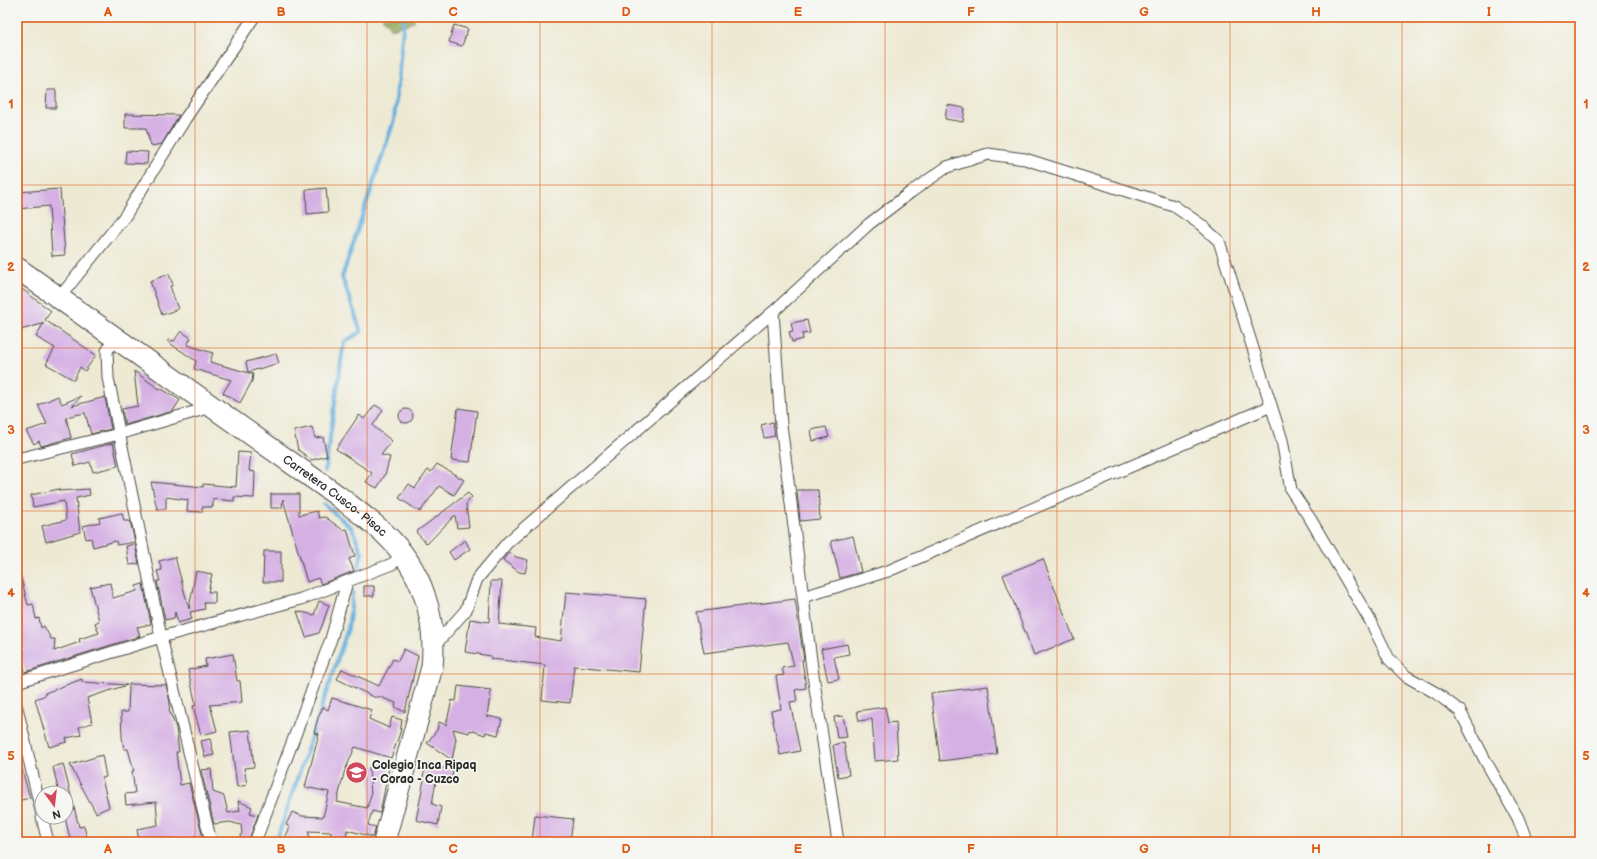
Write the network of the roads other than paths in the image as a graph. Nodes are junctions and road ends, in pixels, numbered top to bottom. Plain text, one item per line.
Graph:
1 (254, 17) edge
2 (17, 268) edge
3 (59, 298) junction
4 (773, 312) junction
5 (116, 338) junction
6 (1271, 406) junction
7 (211, 408) junction
8 (119, 434) junction
9 (17, 459) edge
10 (403, 555) junction
11 (348, 582) junction
12 (803, 597) junction
13 (161, 637) junction
14 (434, 645) junction
15 (17, 682) edge
16 (17, 708) edge
17 (35, 785) edge
18 (44, 825) edge
19 (48, 842) edge
20 (211, 842) edge
21 (255, 842) edge
22 (384, 842) edge
23 (838, 842) edge
24 (1527, 842) edge

1 - 3 street
2 - 3 highway, Carretera Cusco- Pisac
3 - 5 highway, Carretera Cusco- Pisac
4 - 6 street
4 - 12 street
4 - 14 street
5 - 7 highway, Carretera Cusco- Pisac
5 - 8 street
6 - 12 street
6 - 24 street
7 - 8 street
7 - 10 highway, Carretera Cusco- Pisac
8 - 9 street
8 - 13 street
10 - 11 street
10 - 14 highway, Carretera Cusco- Pisac
11 - 13 street
11 - 21 street
12 - 23 street
13 - 15 street
13 - 20 street
14 - 22 highway, Carretera Cusco- Pisac
16 - 17 street
18 - 19 street

